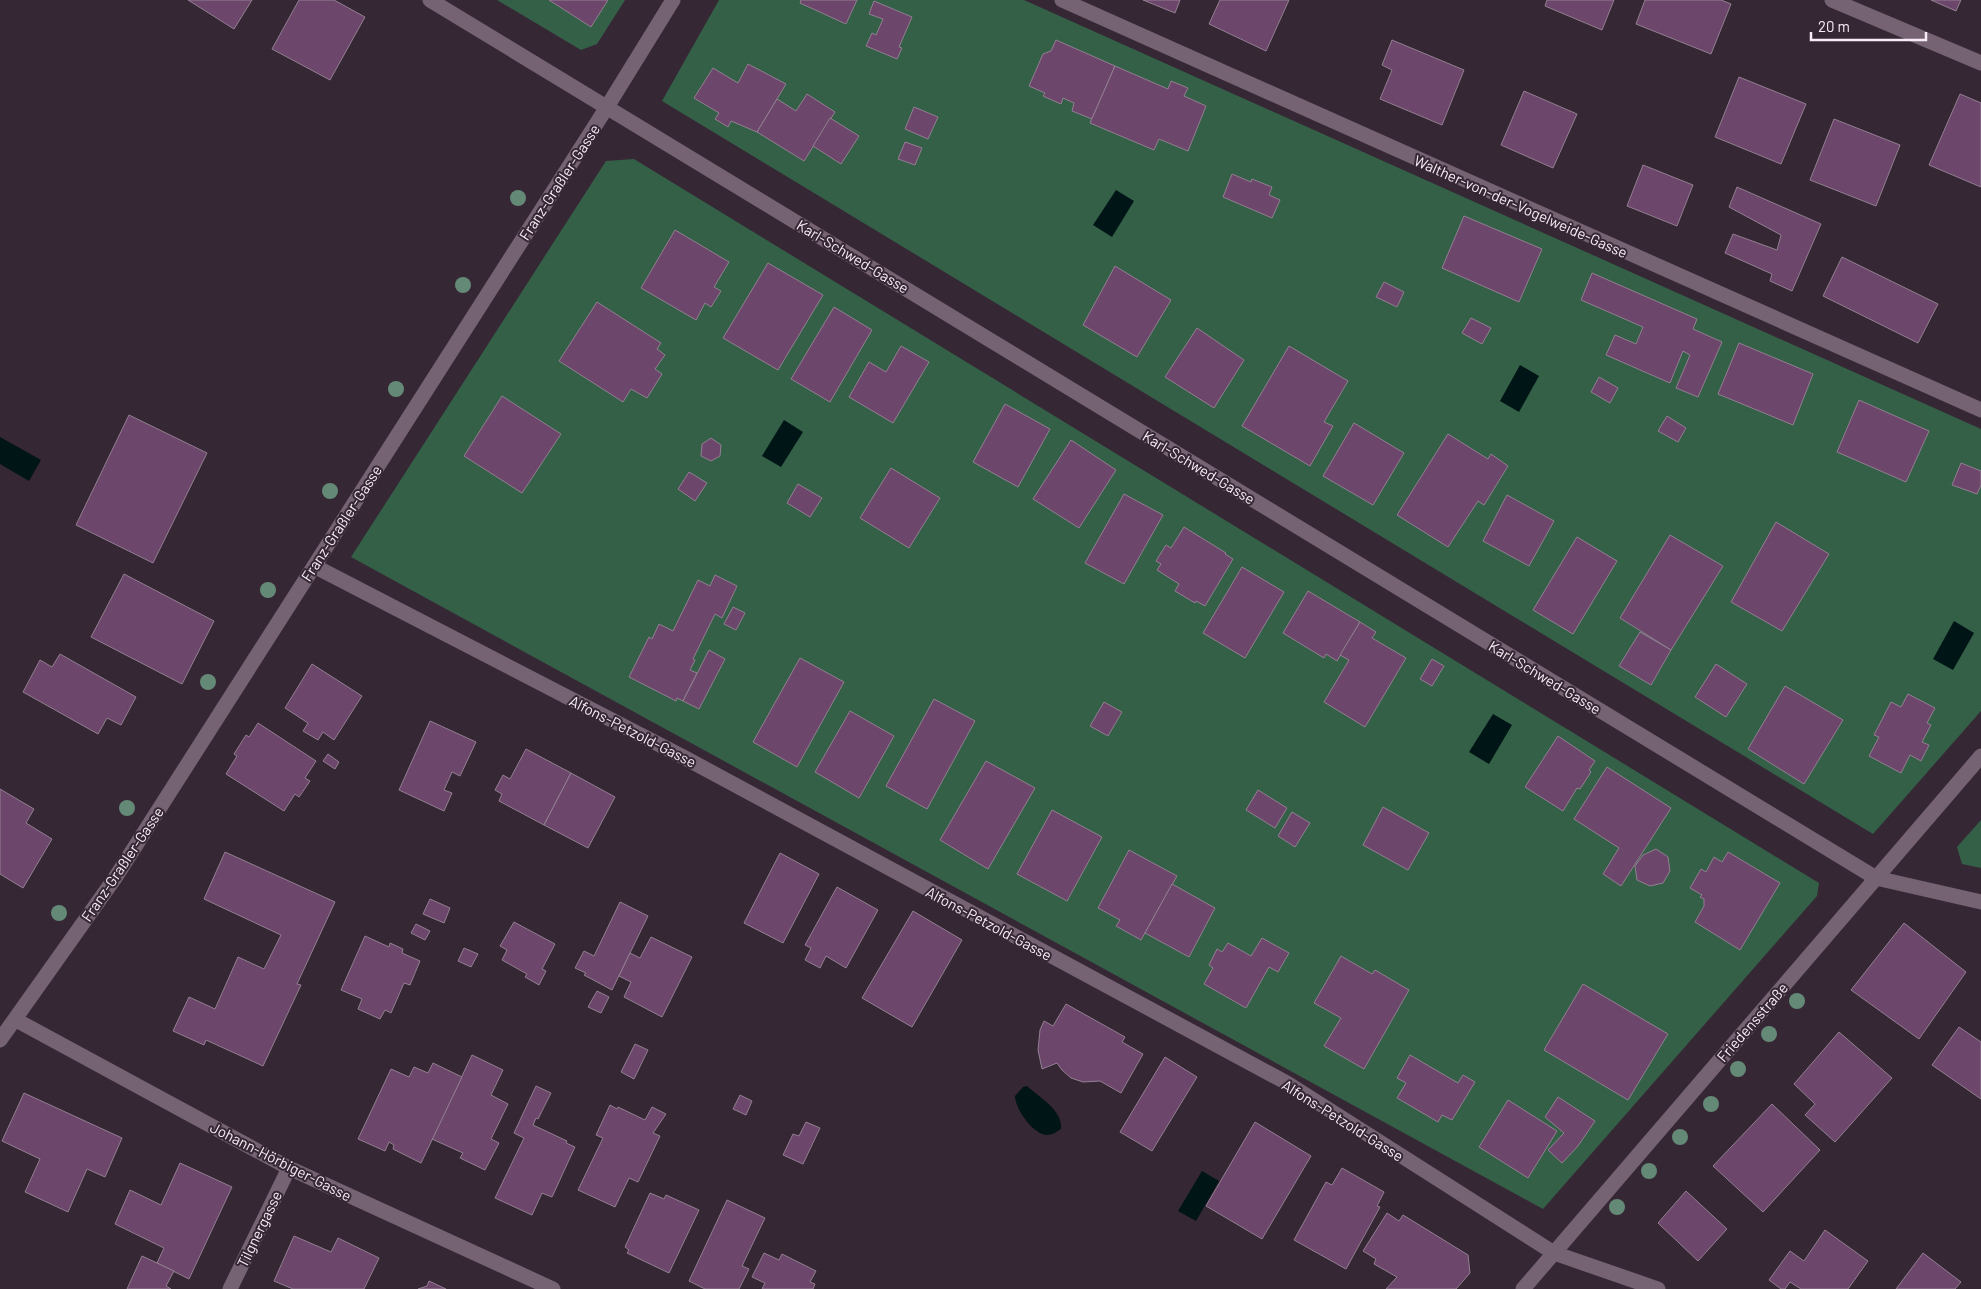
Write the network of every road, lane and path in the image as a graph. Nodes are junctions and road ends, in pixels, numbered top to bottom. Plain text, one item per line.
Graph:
1 (430, 0) edge
2 (673, 0) edge
3 (1062, 0) edge
4 (1832, 0) edge
5 (1981, 63) edge
6 (607, 107) junction
7 (1981, 410) edge
8 (314, 566) junction
9 (1981, 756) edge
10 (1876, 878) junction
11 (1981, 902) edge
12 (16, 1020) junction
13 (0, 1040) edge
14 (289, 1168) junction
15 (1554, 1253) junction
16 (230, 1289) edge
17 (553, 1289) edge
18 (1523, 1289) edge
19 (1658, 1289) edge

1 - 6 street, Karl-Schwed-Gasse
2 - 6 street, Franz-Graßler-Gasse
3 - 7 street, Walther-von-der-Vogelweide-Gasse
4 - 5 street
6 - 8 street, Franz-Graßler-Gasse
6 - 10 street, Karl-Schwed-Gasse
8 - 12 street, Franz-Graßler-Gasse
8 - 15 street, Alfons-Petzold-Gasse
9 - 10 street, Friedensstraße
10 - 11 street, Karl-Schwed-Gasse
10 - 15 street, Friedensstraße
12 - 13 street, Franz-Graßler-Gasse
12 - 14 street, Johann-Hörbiger-Gasse
14 - 16 street, Tilgnergasse
14 - 17 street, Johann-Hörbiger-Gasse
15 - 18 street, Friedensstraße
15 - 19 street, Alfons-Petzold-Gasse

